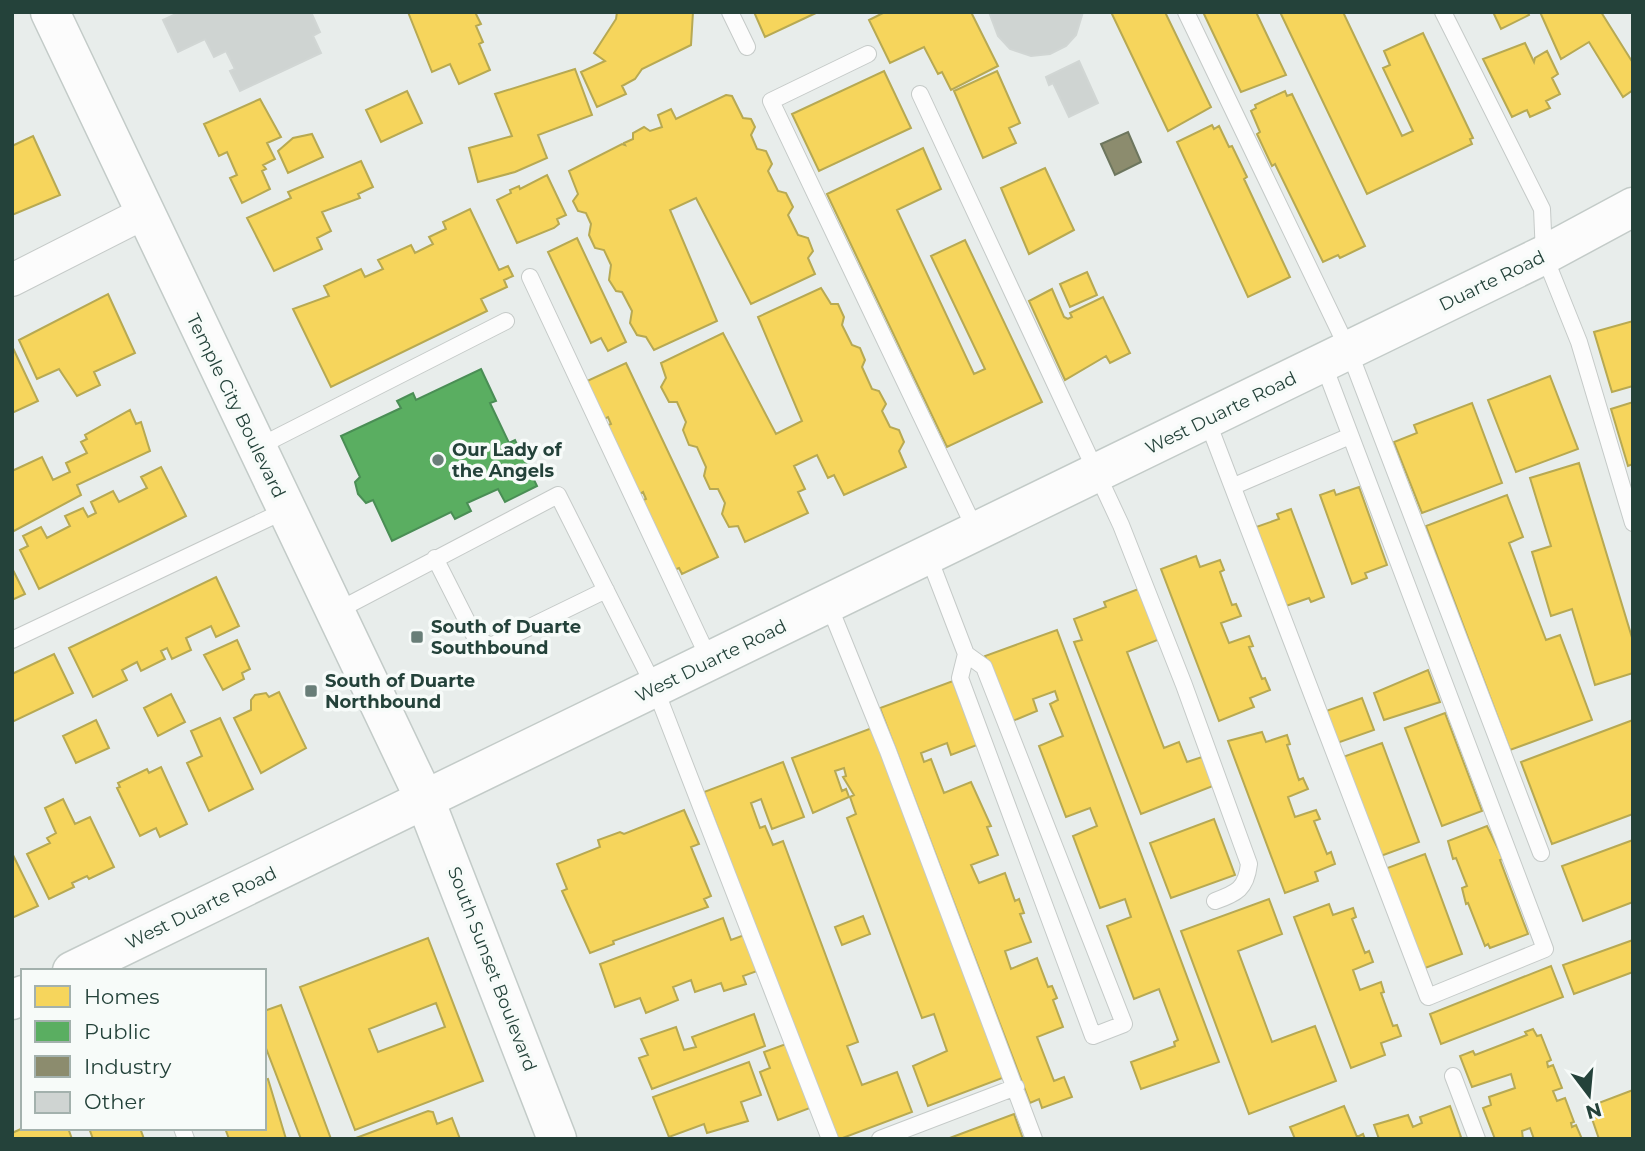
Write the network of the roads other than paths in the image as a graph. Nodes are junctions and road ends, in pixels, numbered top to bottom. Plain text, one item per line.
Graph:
1 (50, 12) edge
2 (730, 12) edge
3 (1186, 12) edge
4 (1443, 12) edge
5 (747, 47) dead end
6 (868, 54) dead end
7 (920, 94) dead end
8 (1633, 207) edge
9 (144, 213) junction
10 (1544, 256) junction
11 (530, 277) dead end
12 (12, 280) edge
13 (506, 321) dead end
14 (1336, 357) junction
15 (1207, 420) junction
16 (1350, 436) junction
17 (256, 448) junction
18 (1097, 473) junction
19 (1234, 486) junction
20 (286, 510) junction
21 (1633, 523) edge
22 (976, 531) junction
23 (928, 555) junction
24 (435, 558) junction
25 (606, 590) junction
26 (828, 603) junction
27 (335, 612) junction
28 (12, 640) edge
29 (966, 654) junction
30 (710, 661) junction
31 (655, 688) junction
32 (425, 800) junction
33 (1541, 853) dead end
34 (1215, 901) dead end
35 (76, 969) edge
36 (1453, 1076) dead end
37 (1016, 1087) junction
38 (557, 1139) edge
39 (830, 1139) edge
40 (880, 1139) edge
41 (1034, 1139) edge
42 (1477, 1139) edge

1 - 9 main road, Temple City Boulevard
2 - 5 lane
3 - 14 lane
4 - 10 lane
6 - 22 lane
7 - 18 lane
8 - 10 main road, Duarte Road
9 - 12 street
9 - 17 main road, Temple City Boulevard
10 - 14 main road, Duarte Road
10 - 21 lane
11 - 30 lane
13 - 17 lane
14 - 15 main road, West Duarte Road
14 - 16 lane
14 - 33 lane
15 - 18 main road, West Duarte Road
15 - 19 lane
16 - 19 lane
16 - 19 lane
17 - 20 main road, Temple City Boulevard
18 - 22 main road, West Duarte Road
18 - 34 lane
20 - 27 main road, Temple City Boulevard
20 - 28 lane
22 - 23 main road, West Duarte Road
23 - 26 main road, West Duarte Road
23 - 29 lane
24 - 25 lane
24 - 25 lane
24 - 27 lane
25 - 31 lane
26 - 30 main road, West Duarte Road
26 - 37 lane
27 - 32 main road, Temple City Boulevard
29 - 29 lane
30 - 31 main road, West Duarte Road
31 - 32 main road, West Duarte Road
31 - 39 lane
32 - 35 main road, West Duarte Road
32 - 38 main road, South Sunset Boulevard
36 - 42 lane
37 - 40 lane
37 - 41 lane

